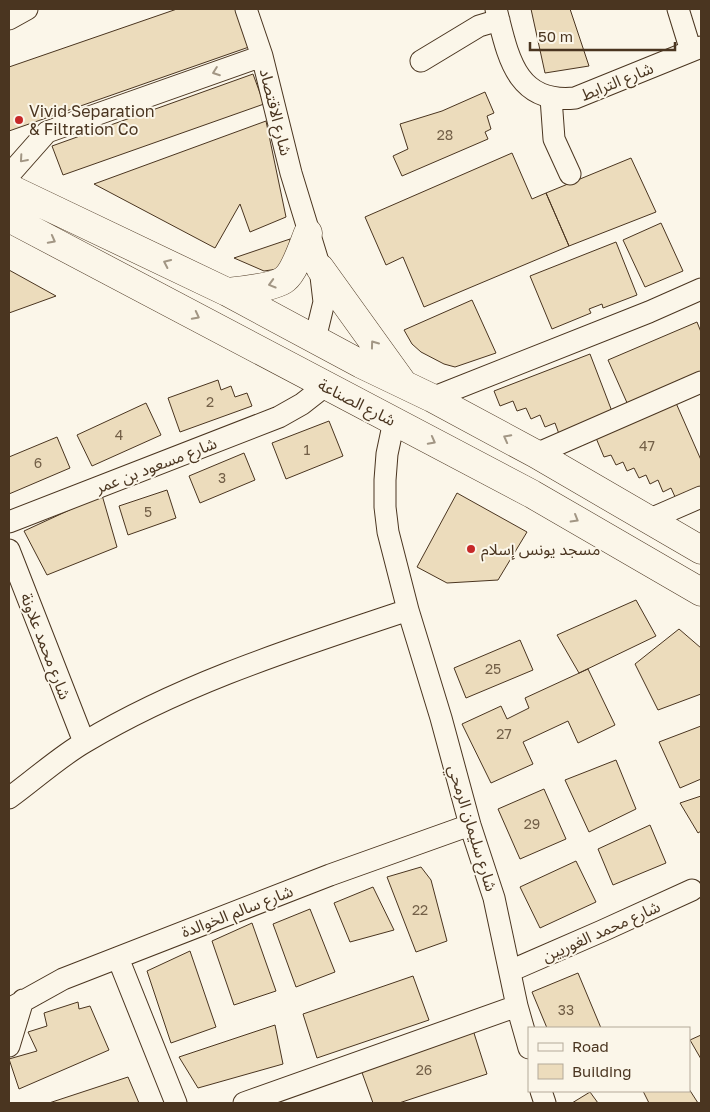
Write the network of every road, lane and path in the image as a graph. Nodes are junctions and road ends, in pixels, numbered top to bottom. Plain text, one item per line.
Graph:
1 (26, 9) edge
2 (246, 9) edge
3 (678, 9) edge
4 (497, 14) edge
5 (9, 19) edge
6 (696, 49) edge
7 (262, 56) junction
8 (421, 61) dead end
9 (551, 98) junction
10 (570, 174) dead end
11 (9, 175) edge
12 (9, 188) edge
13 (9, 218) edge
14 (306, 224) junction
15 (320, 268) junction
16 (701, 289) edge
17 (227, 292) junction
18 (309, 335) junction
19 (316, 381) junction
20 (701, 382) edge
21 (403, 384) junction
22 (432, 398) junction
23 (394, 421) junction
24 (536, 454) junction
25 (701, 497) edge
26 (648, 520) junction
27 (9, 522) edge
28 (9, 550) edge
29 (701, 550) edge
30 (701, 592) edge
31 (408, 610) junction
32 (84, 742) junction
33 (9, 798) edge
34 (470, 825) junction
35 (692, 890) dead end
36 (118, 958) junction
37 (510, 971) junction
38 (16, 1005) edge
39 (517, 1006) junction
40 (528, 1044) edge
41 (9, 1046) edge
42 (176, 1103) edge
43 (244, 1103) edge

1 - 5 street
2 - 7 street, شارع الاقتصاد
3 - 6 street
4 - 8 street
4 - 9 street, شارع الترابط
6 - 9 street, شارع الترابط
7 -> 11 street
7 - 14 street, شارع الاقتصاد
9 - 10 street
17 -> 12 main road
13 -> 19 main road, شارع الصناعة
14 - 15 street, شارع الاقتصاد
14 -> 17 main road
14 - 18 street, شارع الاقتصاد
15 - 18 street, شارع الاقتصاد
21 -> 15 main road
16 - 22 street
17 - 18 main road
18 - 21 main road
19 - 23 main road, شارع الصناعة
19 - 27 street, شارع مسعود بن عمر
20 - 24 street
21 - 22 main road
24 -> 22 main road
23 -> 30 main road, شارع الصناعة
23 - 31 street, شارع سليمان الرمحي
24 - 26 main road
25 - 26 street
26 - 29 main road
28 - 32 street, شارع محمد علاونة
31 - 32 street
31 - 34 street, شارع سليمان الرمحي
32 - 33 street
34 - 36 street, شارع سالم الخوالدة
34 - 37 street, شارع سليمان الرمحي
35 - 37 street, شارع محمد الغوريين
36 - 38 street, شارع سالم الخوالدة
36 - 42 street
37 - 39 street, شارع سليمان الرمحي
38 - 41 street
39 - 40 street, شارع سليمان الرمحي
39 - 43 street

